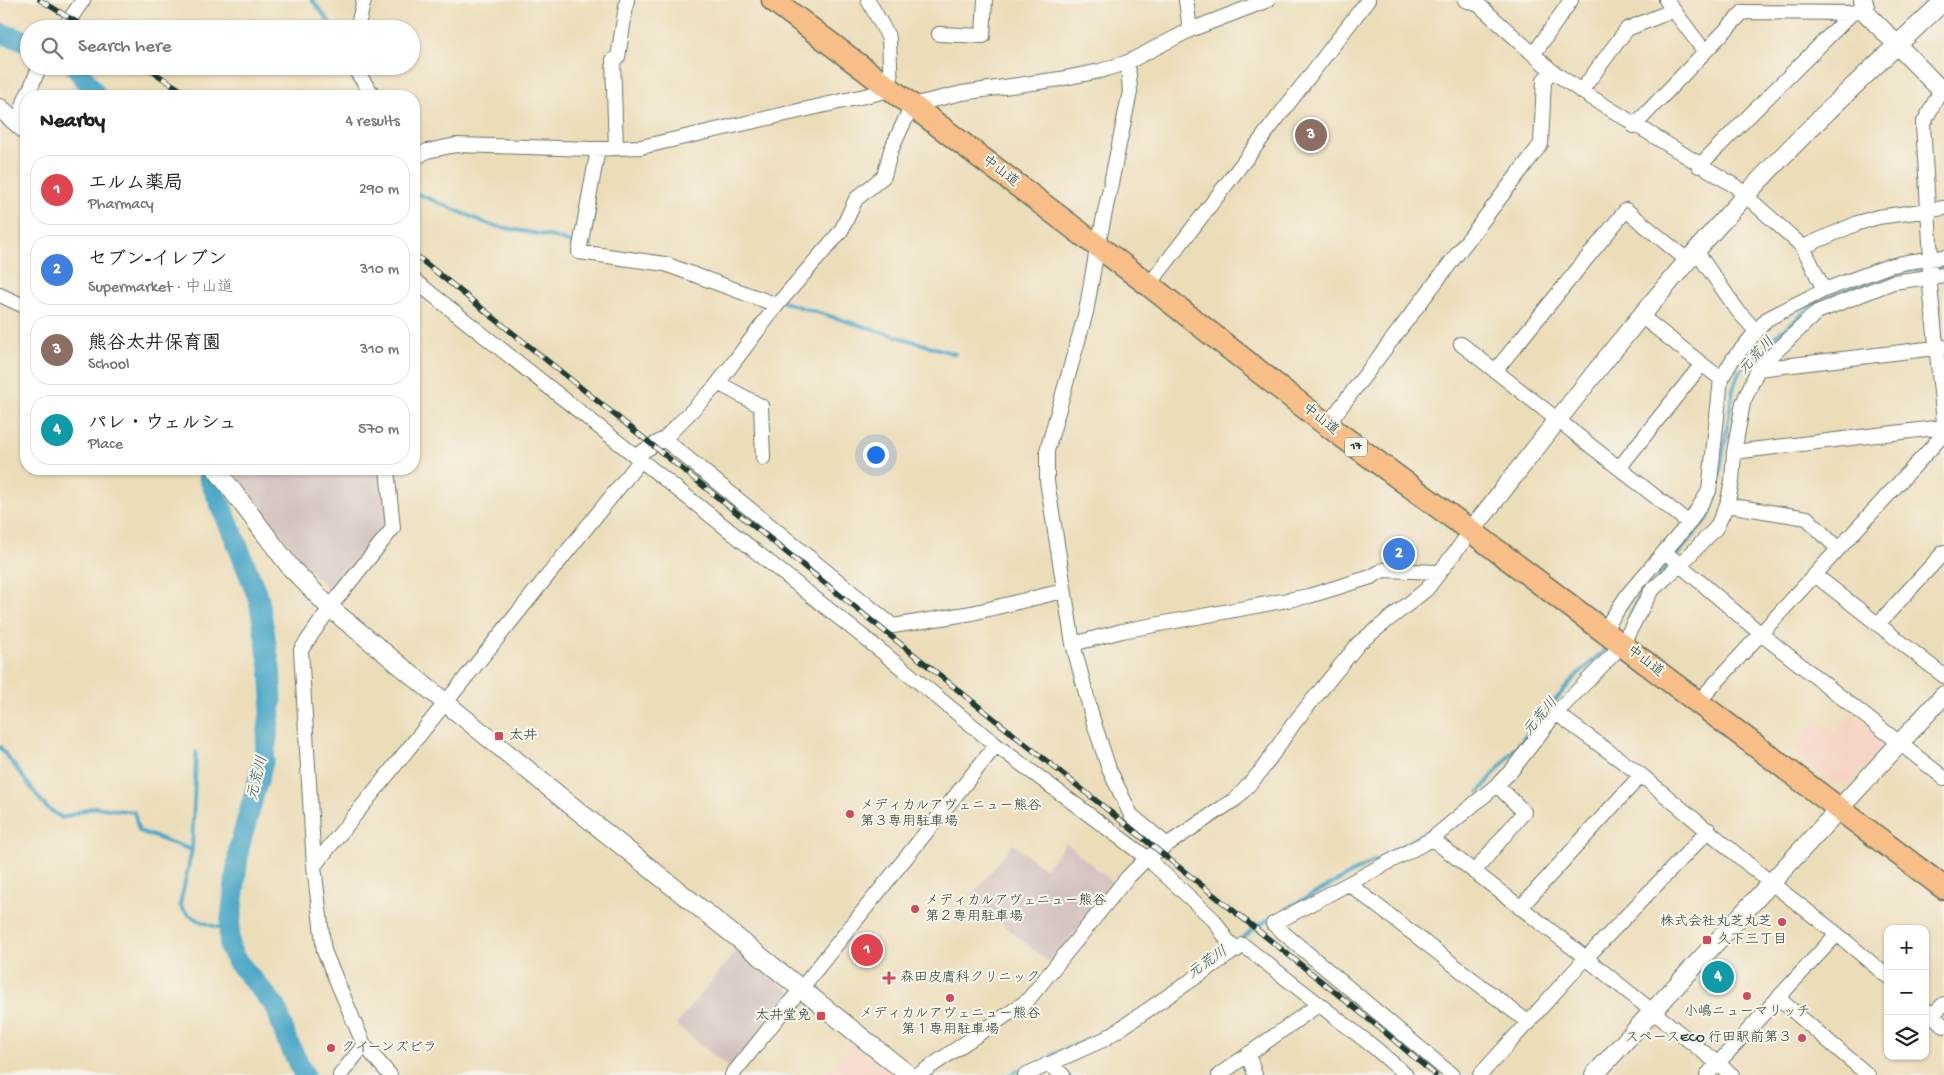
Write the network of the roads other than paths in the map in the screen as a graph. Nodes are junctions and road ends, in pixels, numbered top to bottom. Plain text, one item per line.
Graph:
1 (364, 0) edge
2 (627, 0) edge
3 (773, 0) edge
4 (868, 0) edge
5 (985, 0) edge
6 (1186, 0) edge
7 (1268, 0) edge
8 (1368, 0) edge
9 (1571, 0) edge
10 (1473, 1) edge
11 (1944, 1) edge
12 (77, 2) edge
13 (1669, 5) edge
14 (1743, 6) edge
15 (1860, 7) edge
16 (70, 20) edge
17 (359, 20) edge
18 (1190, 30) junction
19 (939, 34) dead end
20 (1898, 44) junction
21 (1705, 52) junction
22 (1534, 54) junction
23 (1128, 62) junction
24 (1552, 71) junction
25 (36, 75) edge
26 (359, 75) edge
27 (29, 90) edge
28 (370, 90) edge
29 (891, 90) junction
30 (1580, 91) junction
31 (1942, 91) edge
32 (912, 106) junction
33 (0, 108) edge
34 (20, 124) edge
35 (1634, 126) junction
36 (616, 148) junction
37 (598, 149) junction
38 (420, 155) edge
39 (1699, 166) junction
40 (1745, 195) junction
41 (1944, 208) edge
42 (1928, 209) junction
43 (1098, 247) junction
44 (1803, 247) junction
45 (1691, 255) junction
46 (1938, 258) edge
47 (1944, 275) edge
48 (1928, 276) junction
49 (420, 285) edge
50 (1149, 285) junction
51 (1824, 290) junction
52 (0, 295) edge
53 (20, 304) edge
54 (777, 305) junction
55 (1641, 316) junction
56 (1756, 331) junction
57 (1461, 344) dead end
58 (1940, 348) edge
59 (1702, 364) junction
60 (1758, 369) junction
61 (1495, 371) junction
62 (1721, 379) junction
63 (718, 383) junction
64 (1558, 420) junction
65 (1944, 422) edge
66 (1327, 425) junction
67 (1944, 428) edge
68 (664, 439) junction
69 (1734, 452) junction
70 (638, 458) junction
71 (763, 458) dead end
72 (1619, 468) junction
73 (220, 475) edge
74 (388, 475) edge
75 (1727, 505) junction
76 (1689, 523) junction
77 (1471, 531) junction
78 (1838, 549) junction
79 (1665, 552) junction
80 (1944, 552) edge
81 (1680, 566) junction
82 (1440, 572) junction
83 (1815, 574) junction
84 (1064, 591) junction
85 (330, 608) junction
86 (1878, 624) junction
87 (1603, 632) junction
88 (1761, 634) junction
89 (1073, 644) junction
90 (1622, 645) junction
91 (1944, 676) edge
92 (1944, 695) edge
93 (1698, 702) junction
94 (445, 704) junction
95 (1556, 713) junction
96 (1900, 743) junction
97 (996, 745) junction
98 (1641, 775) junction
99 (1944, 778) edge
100 (1497, 785) junction
101 (1839, 808) junction
102 (1709, 830) junction
103 (1432, 839) junction
104 (1167, 845) junction
105 (1147, 858) junction
106 (314, 866) junction
107 (1474, 872) junction
108 (1770, 882) junction
109 (1349, 884) junction
110 (1944, 888) edge
111 (1520, 908) junction
112 (1837, 934) junction
113 (1237, 950) junction
114 (1586, 958) junction
115 (1884, 974) edge
116 (801, 989) junction
117 (1778, 998) junction
118 (1944, 1004) edge
119 (1318, 1005) junction
120 (1652, 1012) junction
121 (1929, 1012) edge
122 (1528, 1023) junction
123 (1944, 1026) edge
124 (364, 1045) junction
125 (1248, 1054) junction
126 (1047, 1064) junction
127 (1717, 1064) junction
128 (340, 1075) edge
129 (390, 1075) edge
130 (732, 1075) edge
131 (909, 1075) edge
132 (918, 1075) edge
133 (1025, 1075) edge
134 (1063, 1075) edge
135 (1219, 1075) edge
136 (1255, 1075) edge
137 (1406, 1075) edge
138 (1452, 1075) edge
139 (1480, 1075) edge
140 (1594, 1075) edge
141 (1707, 1075) edge
142 (1732, 1075) edge
143 (1868, 1075) edge

1 - 17 street
2 - 36 street
3 - 29 highway, 中山道 / 17
4 - 29 street
5 - 19 street
6 - 18 street
7 - 18 street
8 - 50 street
9 - 22 street
10 - 22 street
11 - 20 street
12 - 16 street
13 - 21 street
13 - 30 street
14 - 15 street
14 - 21 street
15 - 20 street
15 - 39 street
18 - 23 street
20 - 31 street
20 - 40 street
21 - 35 street
22 - 24 street
23 - 32 street
23 - 43 street
24 - 30 street
24 - 66 street
25 - 27 street
26 - 28 street
29 - 32 highway, 中山道 / 17
29 - 36 street
30 - 35 street
31 - 42 street
32 - 43 highway, 中山道 / 17
32 - 54 street
33 - 34 street
35 - 39 street
36 - 37 street
37 - 38 street
37 - 54 street
39 - 40 street
40 - 44 street
40 - 45 street
41 - 42 street
42 - 44 street
42 - 46 street
43 - 50 highway, 中山道 / 17
43 - 84 street
44 - 51 street
45 - 55 street
45 - 56 street
45 - 61 street
46 - 48 street
46 - 51 street
47 - 48 street
48 - 58 street
48 - 60 street
49 - 70 street
50 - 66 highway, 中山道 / 17
51 - 56 street
52 - 53 street
54 - 63 street
55 - 59 street
55 - 64 street
56 - 62 street
57 - 61 street
58 - 60 street
58 - 65 street
59 - 62 street
59 - 72 street
60 - 69 street
61 - 64 street
62 - 76 street
63 - 68 street
63 - 71 street
64 - 72 street
64 - 77 street
66 - 77 highway, 中山道 / 17
67 - 69 street
67 - 78 street
68 - 70 street
68 - 84 street
69 - 75 street
70 - 94 street
70 - 97 street
72 - 76 street
73 - 85 street
74 - 85 street
75 - 78 street
75 - 81 street
76 - 79 street
77 - 82 street
77 - 87 highway, 中山道 / 17
78 - 83 street
79 - 81 street
79 - 87 street
80 - 86 street
81 - 88 street
81 - 90 street
82 - 89 street
82 - 104 street
83 - 86 street
83 - 88 street
84 - 89 street
85 - 94 street
85 - 106 street
86 - 91 street
87 - 90 highway, 中山道 / 17
88 - 93 street
88 - 96 street
89 - 104 street
90 - 93 highway, 中山道 / 17
90 - 95 street
92 - 96 street
93 - 101 highway, 中山道 / 17
94 - 106 street
94 - 116 street
95 - 98 street
95 - 100 street
96 - 99 street
96 - 101 street
97 - 105 street
97 - 116 street
98 - 102 street
98 - 111 street
100 - 103 street
100 - 107 street
101 - 108 street
101 - 110 highway, 中山道 / 17
102 - 108 street
102 - 114 street
103 - 107 street
103 - 109 street
104 - 105 street
105 - 113 street
105 - 132 street
106 - 124 street
107 - 111 street
108 - 112 street
108 - 120 street
109 - 122 street
109 - 138 street
111 - 114 street
112 - 115 street
112 - 117 street
113 - 119 street
113 - 126 street
114 - 120 street
114 - 122 street
116 - 130 street
116 - 131 street
117 - 127 street
117 - 143 street
118 - 121 street
119 - 125 street
119 - 137 street
120 - 127 street
120 - 140 street
121 - 123 street
122 - 139 street
124 - 128 street
124 - 129 street
125 - 135 street
125 - 136 street
126 - 133 street
126 - 134 street
127 - 141 street
127 - 142 street

